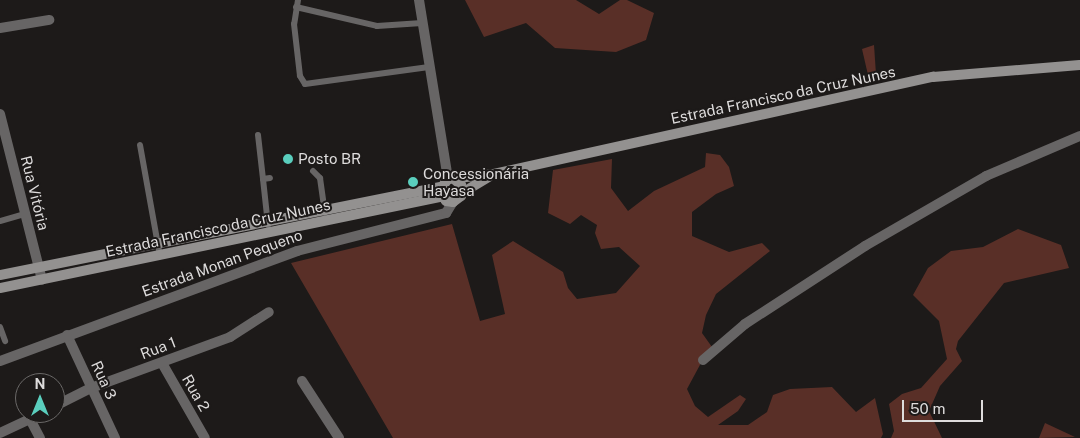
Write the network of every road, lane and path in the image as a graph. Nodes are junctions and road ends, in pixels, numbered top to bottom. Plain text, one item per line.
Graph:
1 (419, 0) edge
2 (297, 3) edge
3 (49, 20) dead end
4 (422, 23) junction
5 (0, 28) edge
6 (1080, 65) edge
7 (429, 67) junction
8 (0, 114) edge
9 (258, 135) dead end
10 (1080, 136) edge
11 (140, 145) dead end
12 (313, 171) dead end
13 (494, 174) junction
14 (452, 180) junction
15 (440, 192) junction
16 (462, 193) junction
17 (454, 202) junction
18 (324, 209) junction
19 (25, 214) junction
20 (268, 220) junction
21 (0, 221) edge
22 (326, 221) junction
23 (270, 233) junction
24 (158, 243) junction
25 (160, 256) junction
26 (39, 268) junction
27 (0, 275) edge
28 (42, 280) junction
29 (0, 288) edge
30 (269, 312) dead end
31 (0, 327) edge
32 (67, 336) junction
33 (5, 341) dead end
34 (704, 360) dead end
35 (0, 361) edge
36 (162, 363) junction
37 (302, 382) dead end
38 (92, 388) junction
39 (65, 401) edge
40 (21, 423) edge
41 (32, 423) edge
42 (0, 433) edge
43 (40, 438) edge
44 (115, 438) edge
45 (205, 438) edge
46 (339, 438) edge

1 - 4 street
2 - 4 lane
2 - 7 lane
3 - 5 street
4 - 7 street
6 - 13 main road, Estrada Francisco da Cruz Nunes
7 - 14 street
8 - 19 street, Rua Vitória
9 - 20 lane
10 - 34 street
11 - 24 lane
12 - 18 lane
13 - 14 main road, Estrada Francisco da Cruz Nunes
13 - 16 main road, Estrada Francisco da Cruz Nunes
14 - 15 main road
14 - 16 main road
15 - 17 main road
15 - 18 main road, Estrada Francisco da Cruz Nunes
15 - 22 main road, Estrada Francisco da Cruz Nunes
16 - 17 main road, Estrada Francisco da Cruz Nunes
17 - 32 street, Estrada Monan Pequeno
18 - 20 main road, Estrada Francisco da Cruz Nunes
18 - 22 lane
19 - 21 lane
19 - 26 street, Rua Vitória
20 - 23 lane
20 - 24 main road, Estrada Francisco da Cruz Nunes
22 - 23 main road, Estrada Francisco da Cruz Nunes
23 - 25 main road, Estrada Francisco da Cruz Nunes
24 - 25 lane
24 - 26 main road, Estrada Francisco da Cruz Nunes
25 - 28 main road, Estrada Francisco da Cruz Nunes
26 - 27 main road, Estrada Francisco da Cruz Nunes
26 - 28 street, Rua Vitória
28 - 29 main road, Estrada Francisco da Cruz Nunes
30 - 36 street, Rua 1
31 - 33 lane
32 - 35 street, Estrada Monan Pequeno
32 - 38 street, Rua 3
36 - 38 street, Rua 1
36 - 45 street, Rua 2
37 - 46 street
38 - 39 street, Rua 1
38 - 44 street, Rua 3
40 - 42 street
41 - 43 street

